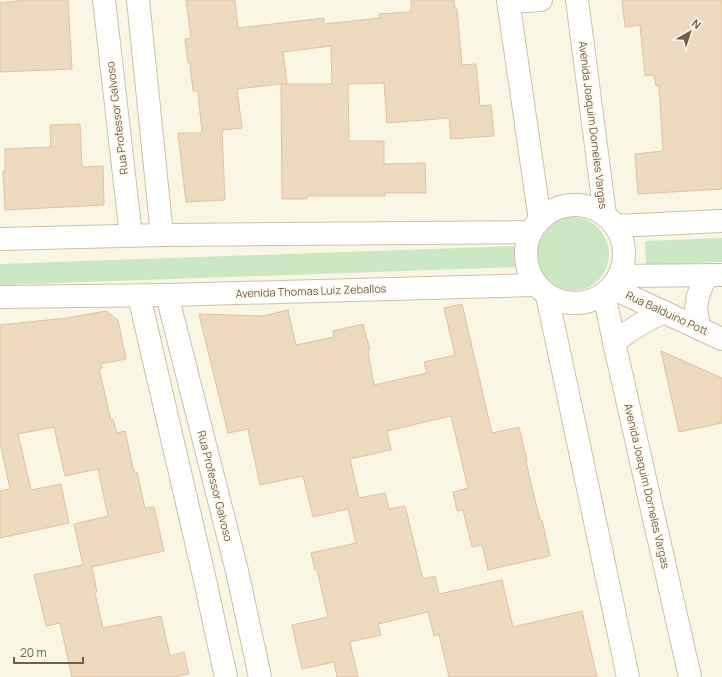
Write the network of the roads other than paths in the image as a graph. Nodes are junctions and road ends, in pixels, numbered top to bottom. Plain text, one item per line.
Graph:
1 (104, 0) edge
2 (138, 0) edge
3 (541, 0) edge
4 (577, 0) edge
5 (509, 1) edge
6 (610, 221) junction
7 (722, 221) edge
8 (536, 226) junction
9 (162, 235) junction
10 (131, 236) junction
11 (0, 239) edge
12 (714, 275) edge
13 (612, 286) junction
14 (542, 290) junction
15 (167, 295) junction
16 (139, 296) junction
17 (0, 297) edge
18 (664, 312) junction
19 (699, 328) junction
20 (722, 339) edge
21 (614, 342) junction
22 (237, 571) junction
23 (204, 576) junction
24 (226, 677) edge
25 (260, 677) edge
26 (628, 677) edge
27 (690, 677) edge

1 - 10 street, Rua Professor Galvoso
2 - 9 street
3 - 5 street
4 - 6 street, Avenida Joaquim Dorneles Vargas
5 - 8 street
6 - 7 street
6 - 8 street
6 - 13 street, Avenida Joaquim Dorneles Vargas
8 - 9 street
8 - 14 street
9 - 10 street
10 - 11 street
12 - 13 street, Avenida Thomas Luiz Zeballos
12 - 19 street
13 - 14 street, Avenida Thomas Luiz Zeballos
13 - 18 street, Rua Balduino Pott
13 - 21 street, Avenida Joaquim Dorneles Vargas
14 - 15 street, Avenida Thomas Luiz Zeballos
14 - 26 street
15 - 16 street, Avenida Thomas Luiz Zeballos
15 - 22 street, Rua Professor Galvoso
16 - 17 street, Avenida Thomas Luiz Zeballos
16 - 23 street
18 - 19 street, Rua Balduino Pott
18 - 21 street
19 - 20 street, Rua Balduino Pott
21 - 27 street, Avenida Joaquim Dorneles Vargas
22 - 23 street
22 - 25 street, Rua Professor Galvoso
23 - 24 street

